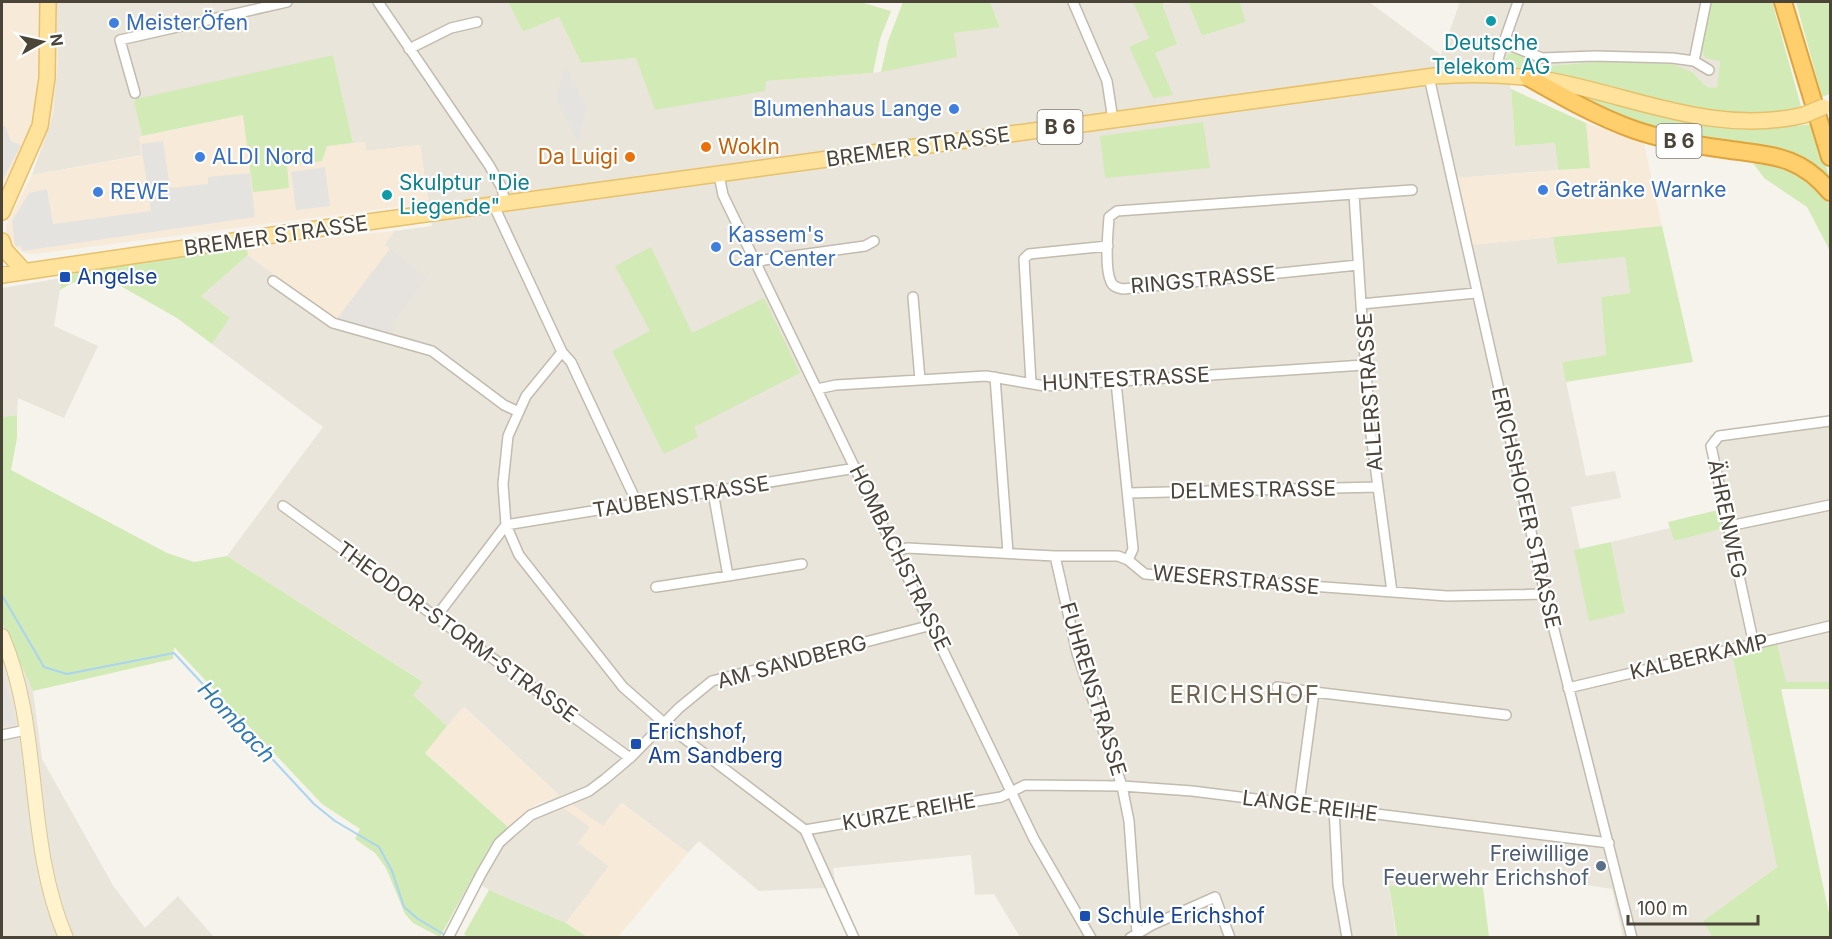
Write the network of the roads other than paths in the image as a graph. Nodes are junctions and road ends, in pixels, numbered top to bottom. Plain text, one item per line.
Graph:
1 (48, 2) edge
2 (287, 2) edge
3 (378, 2) edge
4 (1073, 2) edge
5 (1518, 2) edge
6 (1706, 2) edge
7 (1783, 2) edge
8 (477, 22) dead end
9 (1504, 43) junction
10 (409, 49) junction
11 (1694, 61) junction
12 (1709, 70) dead end
13 (1497, 74) junction
14 (1429, 77) junction
15 (1528, 77) junction
16 (135, 93) dead end
17 (1829, 104) edge
18 (1113, 120) junction
19 (1830, 157) edge
20 (719, 175) junction
21 (1412, 190) dead end
22 (1830, 192) edge
23 (1354, 194) junction
24 (500, 205) junction
25 (2, 212) edge
26 (874, 241) dead end
27 (2, 242) edge
28 (1107, 246) junction
29 (757, 263) junction
30 (1358, 265) junction
31 (24, 271) junction
32 (2, 275) edge
33 (273, 281) dead end
34 (1476, 293) junction
35 (913, 297) dead end
36 (1361, 304) junction
37 (562, 352) junction
38 (1365, 365) junction
39 (995, 377) junction
40 (920, 380) junction
41 (1116, 382) junction
42 (1031, 383) junction
43 (817, 389) junction
44 (517, 411) junction
45 (1830, 421) edge
46 (856, 468) junction
47 (1378, 487) junction
48 (713, 492) junction
49 (1128, 494) junction
50 (637, 503) junction
51 (1830, 505) edge
52 (283, 506) dead end
53 (506, 525) junction
54 (1729, 526) junction
55 (897, 551) junction
56 (1008, 554) junction
57 (1055, 556) junction
58 (1128, 560) junction
59 (802, 564) dead end
60 (728, 576) junction
61 (656, 586) dead end
62 (1392, 592) junction
63 (1545, 594) junction
64 (436, 617) junction
65 (932, 625) junction
66 (1830, 626) edge
67 (2, 636) edge
68 (1754, 645) junction
69 (1277, 687) dead end
70 (1568, 688) junction
71 (1314, 692) junction
72 (1506, 715) dead end
73 (664, 723) junction
74 (26, 730) junction
75 (2, 735) edge
76 (630, 758) junction
77 (1122, 786) junction
78 (1011, 791) junction
79 (1299, 804) junction
80 (1334, 809) junction
81 (805, 830) junction
82 (1609, 843) junction
83 (450, 935) edge
84 (1134, 935) edge
85 (66, 938) edge
86 (854, 938) edge
87 (1091, 938) edge
88 (1230, 938) edge
89 (1347, 938) edge
90 (1632, 938) edge

1 - 25 main road
2 - 16 street
3 - 10 street
4 - 18 street
5 - 9 street
6 - 11 street
7 - 19 highway
8 - 10 street
9 - 11 street
9 - 13 street
10 - 24 street
11 - 12 street
13 - 14 main road, BREMER STRASSE / B 6
13 - 15 main road, BREMER STRASSE / B 6
14 - 18 main road, BREMER STRASSE / B 6
14 - 34 street, ERICHSHOFER STRASSE
15 - 17 main road, BREMER STRASSE / B 6, bridge
15 - 22 highway, B 6
18 - 20 main road, BREMER STRASSE / B 6
20 - 24 main road, BREMER STRASSE / B 6
20 - 29 street, HOMBACHSTRASSE
21 - 23 street, RINGSTRASSE
23 - 28 street, RINGSTRASSE
23 - 30 street
24 - 31 main road, BREMER STRASSE / B 6
24 - 37 street
26 - 29 street
27 - 31 main road
28 - 30 street, RINGSTRASSE
28 - 42 street
29 - 43 street, HOMBACHSTRASSE
30 - 36 street
31 - 32 main road, BREMER STRASSE / B 6
33 - 44 street
34 - 36 street, ALLERSTRASSE
34 - 63 street, ERICHSHOFER STRASSE
35 - 40 street
36 - 38 street, ALLERSTRASSE
37 - 44 street
37 - 50 street
38 - 41 street, HUNTESTRASSE
38 - 47 street, ALLERSTRASSE
39 - 40 street, HUNTESTRASSE
39 - 42 street, HUNTESTRASSE
39 - 56 street
40 - 43 street, HUNTESTRASSE
41 - 42 street, HUNTESTRASSE
41 - 49 street
43 - 46 street, HOMBACHSTRASSE
44 - 53 street
45 - 54 street, ÄHRENWEG
46 - 48 street, TAUBENSTRASSE
46 - 55 street, HOMBACHSTRASSE
47 - 49 street, DELMESTRASSE
47 - 62 street, ALLERSTRASSE
48 - 50 street, TAUBENSTRASSE
48 - 60 street
49 - 58 street
50 - 53 street, TAUBENSTRASSE
51 - 54 street
52 - 64 street, THEODOR-STORM-STRASSE
53 - 64 street
53 - 73 street
54 - 68 street, ÄHRENWEG
55 - 56 street, WESERSTRASSE
55 - 65 street, HOMBACHSTRASSE
56 - 57 street, WESERSTRASSE
57 - 58 street, WESERSTRASSE
57 - 77 street, FUHRENSTRASSE
58 - 62 street, WESERSTRASSE
59 - 60 street
60 - 61 street
62 - 63 street, WESERSTRASSE
63 - 70 street, ERICHSHOFER STRASSE
64 - 76 street, THEODOR-STORM-STRASSE
65 - 73 street, AM SANDBERG
65 - 78 street, HOMBACHSTRASSE
66 - 68 street, KALBERKAMP
67 - 74 main road
68 - 70 street, KALBERKAMP
69 - 71 street
70 - 82 street, ERICHSHOFER STRASSE
71 - 72 street
71 - 79 street
73 - 76 street, AM SANDBERG
73 - 81 street
74 - 75 street
74 - 85 main road
76 - 83 street, AM SANDBERG
77 - 78 street, LANGE REIHE
77 - 79 street, LANGE REIHE
77 - 84 street, FUHRENSTRASSE
78 - 81 street, KURZE REIHE
78 - 87 street, HOMBACHSTRASSE
79 - 80 street, LANGE REIHE
80 - 82 street, LANGE REIHE
80 - 89 street
81 - 86 street
82 - 90 street, ERICHSHOFER STRASSE
84 - 88 street

